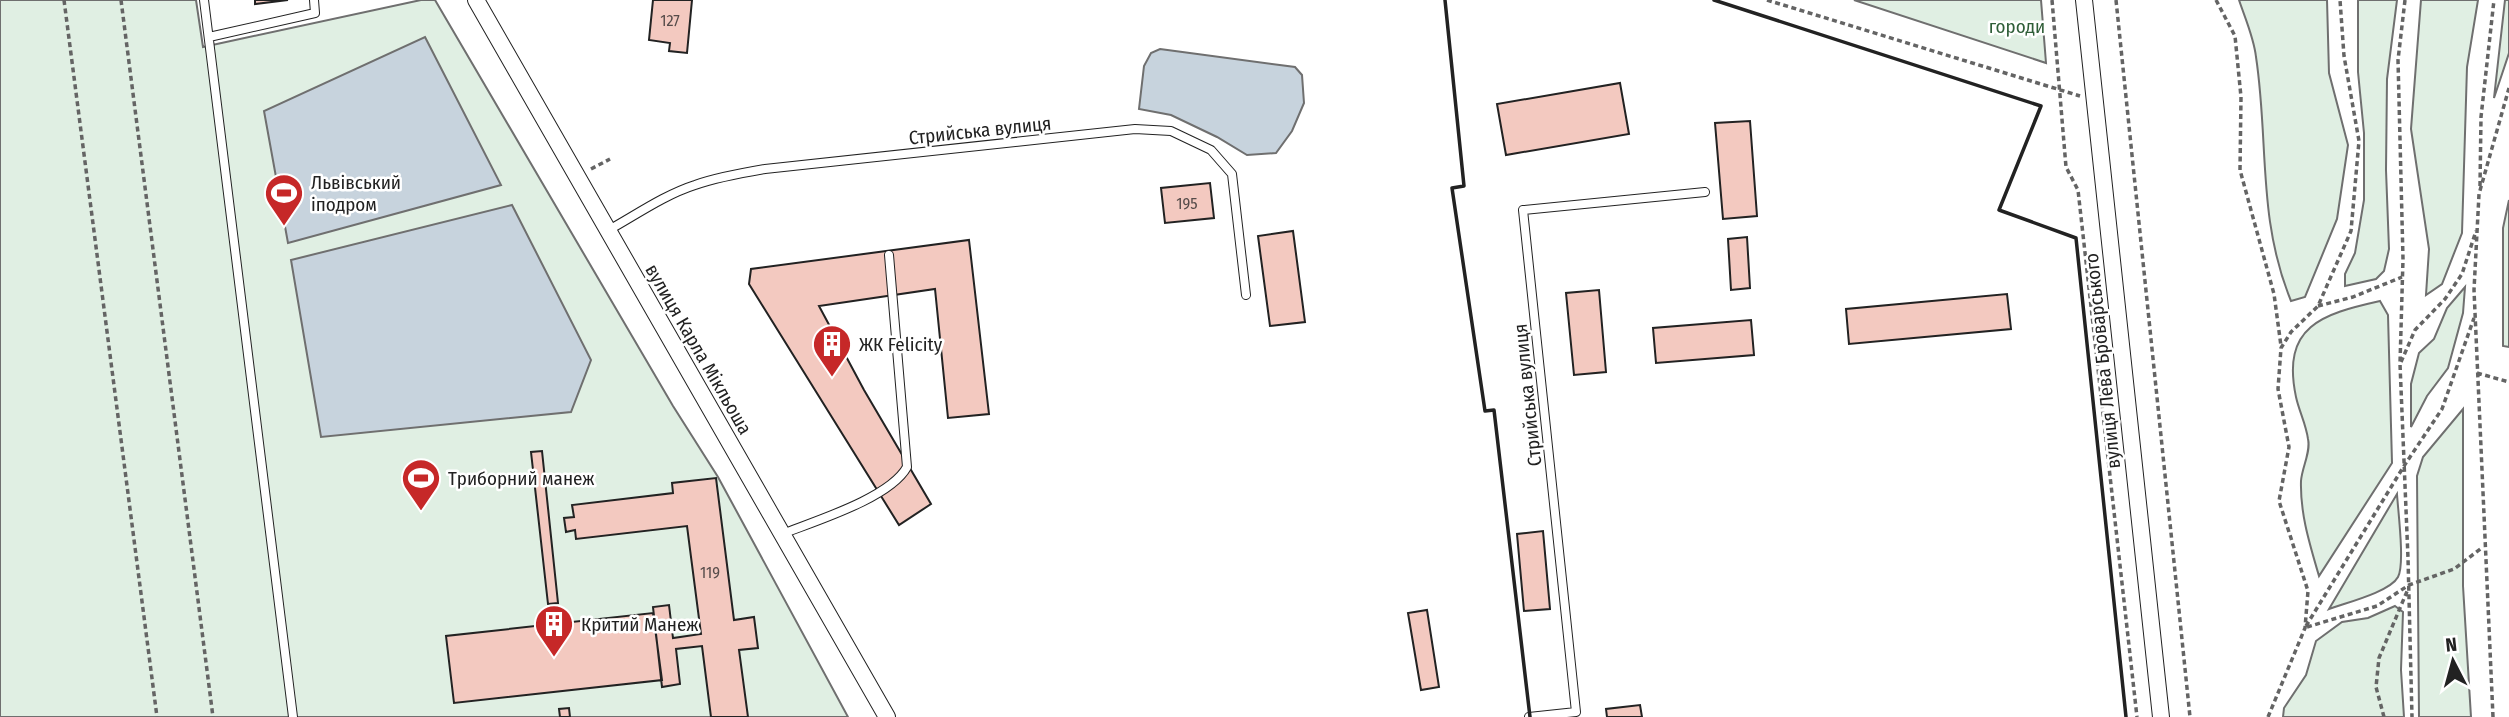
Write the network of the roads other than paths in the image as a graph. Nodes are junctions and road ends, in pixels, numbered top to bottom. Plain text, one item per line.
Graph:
1 (204, 0) edge
2 (314, 0) edge
3 (476, 0) edge
4 (2084, 0) edge
5 (209, 37) junction
6 (1705, 192) dead end
7 (607, 230) junction
8 (889, 255) dead end
9 (1246, 295) dead end
10 (781, 534) junction
11 (1578, 715) edge
12 (293, 717) edge
13 (887, 717) edge
14 (1529, 717) edge
15 (2161, 717) edge

1 - 5 lane
2 - 5 lane
3 - 7 street, вулиця Карла Мікльоша
4 - 15 street, вулиця Лева Броварського
5 - 12 lane
6 - 11 lane, Стрийська вулиця
7 - 9 lane, Стрийська вулиця
7 - 10 street, вулиця Карла Мікльоша
8 - 10 lane
10 - 13 street, вулиця Карла Мікльоша
11 - 14 lane, Стрийська вулиця

